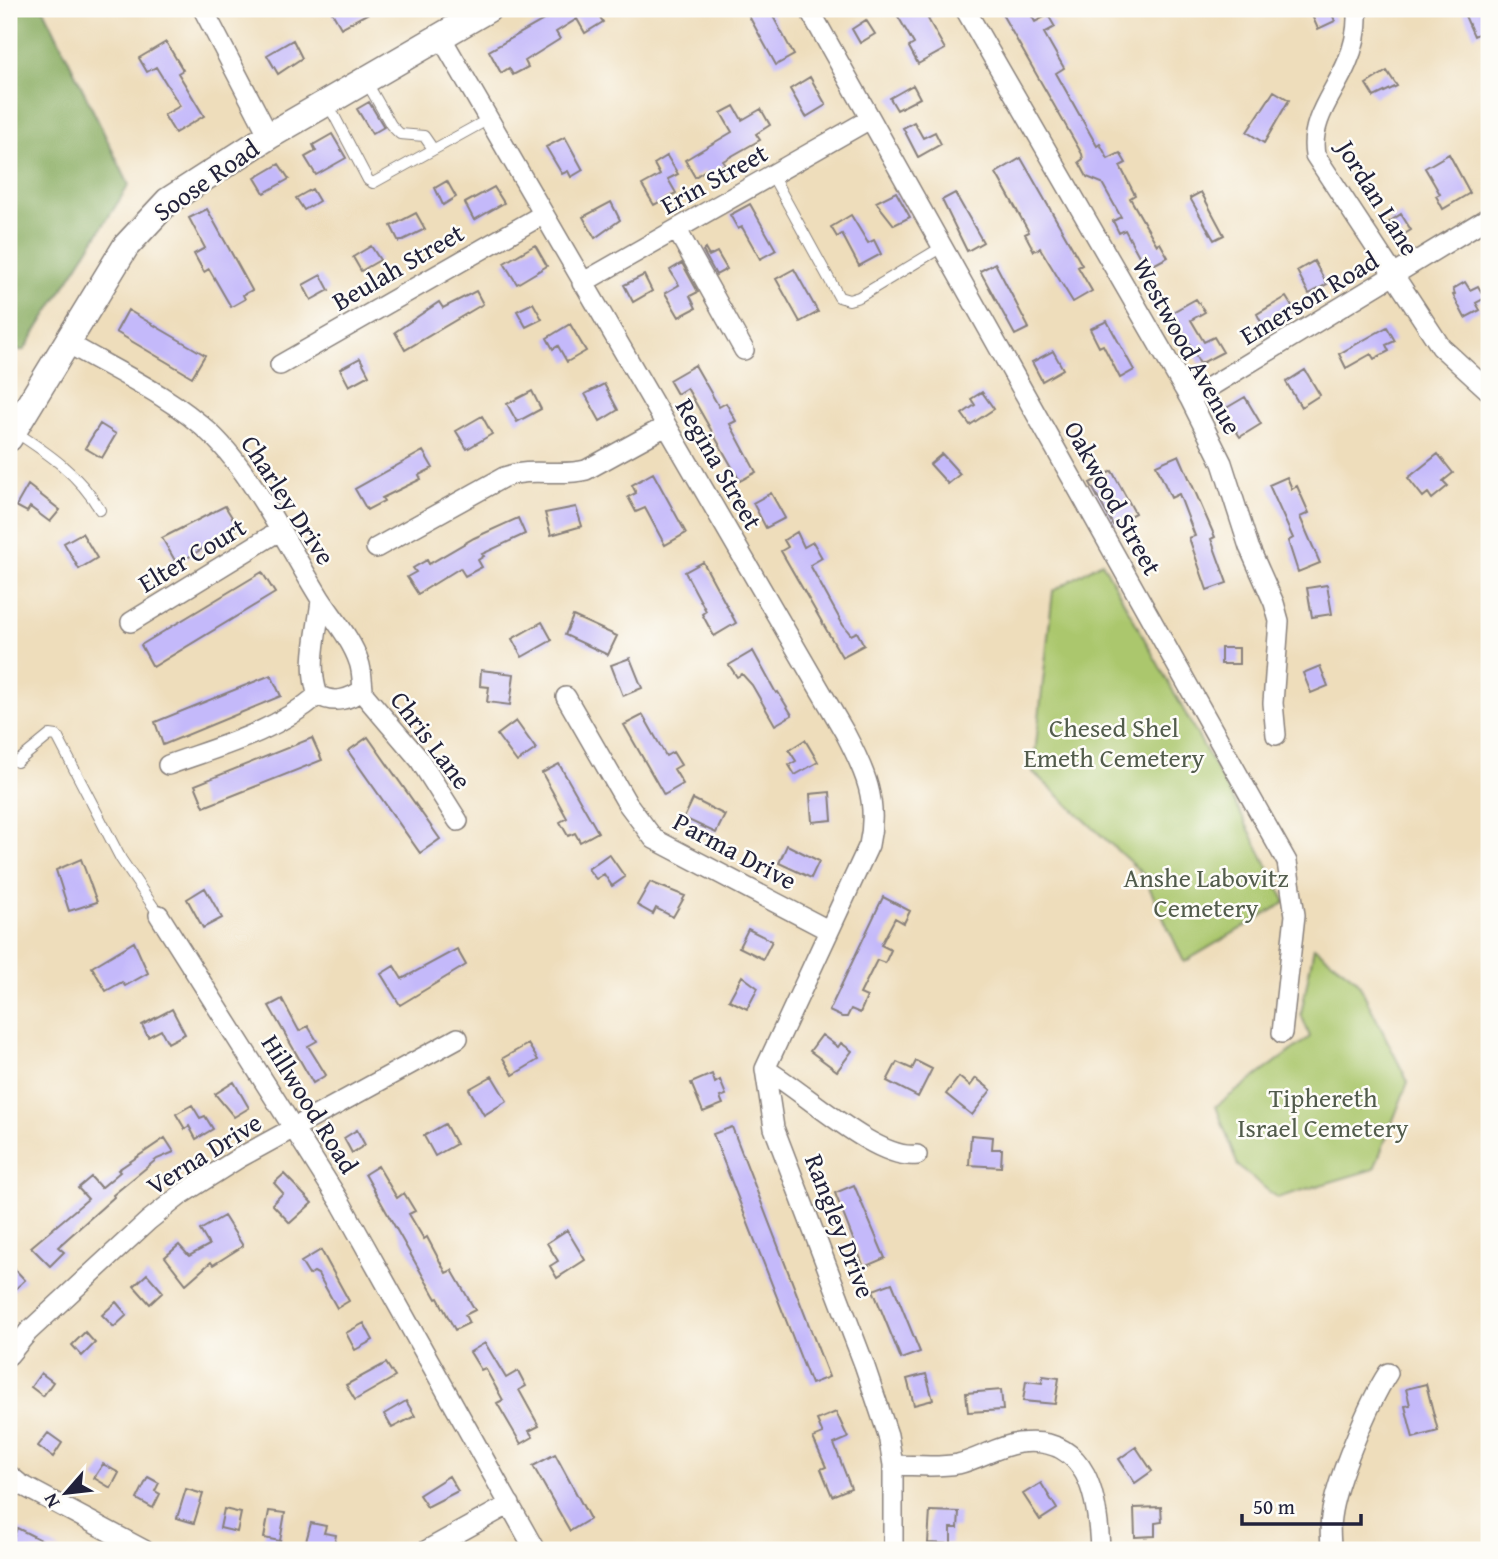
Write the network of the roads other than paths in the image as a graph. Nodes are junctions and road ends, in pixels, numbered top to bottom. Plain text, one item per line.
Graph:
1 (203, 9) edge
2 (488, 9) edge
3 (809, 9) edge
4 (965, 9) edge
5 (1357, 9) edge
6 (441, 37) junction
7 (366, 80) junction
8 (327, 102) junction
9 (870, 119) junction
10 (486, 120) junction
11 (269, 136) junction
12 (433, 149) junction
13 (773, 177) junction
14 (542, 215) junction
15 (1489, 217) edge
16 (677, 230) junction
17 (942, 247) junction
18 (1396, 276) junction
19 (582, 283) junction
20 (66, 342) junction
21 (744, 350) dead end
22 (280, 365) dead end
23 (1489, 391) edge
24 (1190, 400) junction
25 (667, 426) junction
26 (11, 435) edge
27 (100, 510) dead end
28 (279, 531) junction
29 (376, 548) dead end
30 (321, 600) junction
31 (131, 622) dead end
32 (361, 691) junction
33 (318, 695) junction
34 (566, 697) dead end
35 (1276, 736) dead end
36 (17, 762) dead end
37 (168, 765) dead end
38 (458, 821) dead end
39 (159, 915) joint
40 (828, 930) junction
41 (1282, 1033) dead end
42 (458, 1038) dead end
43 (765, 1069) junction
44 (294, 1130) junction
45 (917, 1154) dead end
46 (9, 1355) edge
47 (1388, 1373) dead end
48 (893, 1465) junction
49 (9, 1475) edge
50 (510, 1504) junction
51 (144, 1550) edge
52 (427, 1550) edge
53 (535, 1550) edge
54 (893, 1550) edge
55 (1100, 1550) edge
56 (1331, 1550) edge

1 - 11 street
2 - 6 street, Soose Road
3 - 9 street, Oakwood Street
4 - 24 street, Westwood Avenue
5 - 18 street, Jordan Lane
6 - 7 street, Soose Road
6 - 10 street, Regina Street
7 - 8 street, Soose Road
7 - 12 lane
8 - 11 street, Soose Road
8 - 12 lane
9 - 13 street, Erin Street
9 - 17 street, Oakwood Street
10 - 12 lane
10 - 14 street, Regina Street
11 - 20 street, Soose Road
13 - 16 street, Erin Street
13 - 17 lane
14 - 19 street, Regina Street
14 - 22 street, Beulah Street
15 - 18 street, Emerson Road
16 - 19 street, Erin Street
16 - 21 street
17 - 41 street, Oakwood Street
18 - 23 street, Jordan Lane
18 - 24 street, Emerson Road
19 - 25 street, Regina Street
20 - 26 street, Soose Road
20 - 28 street, Charley Drive
24 - 35 street, Westwood Avenue
25 - 29 street
25 - 40 street, Regina Street
26 - 27 lane
28 - 30 street, Charley Drive
28 - 31 street, Elter Court
30 - 32 street, Charley Drive
30 - 33 street, Charley Drive
32 - 33 street
32 - 38 street, Chris Lane
33 - 37 street
34 - 40 street, Parma Drive
36 - 39 lane, Hillwood Road
39 - 44 street, Hillwood Road
40 - 43 street
42 - 44 street, Verna Drive
43 - 45 street
43 - 48 street, Rangley Drive
44 - 46 street, Verna Drive
44 - 50 street, Hillwood Road
47 - 56 street
48 - 54 street, Rangley Drive
48 - 55 street
49 - 51 street
50 - 52 street
50 - 53 street, Hillwood Road

